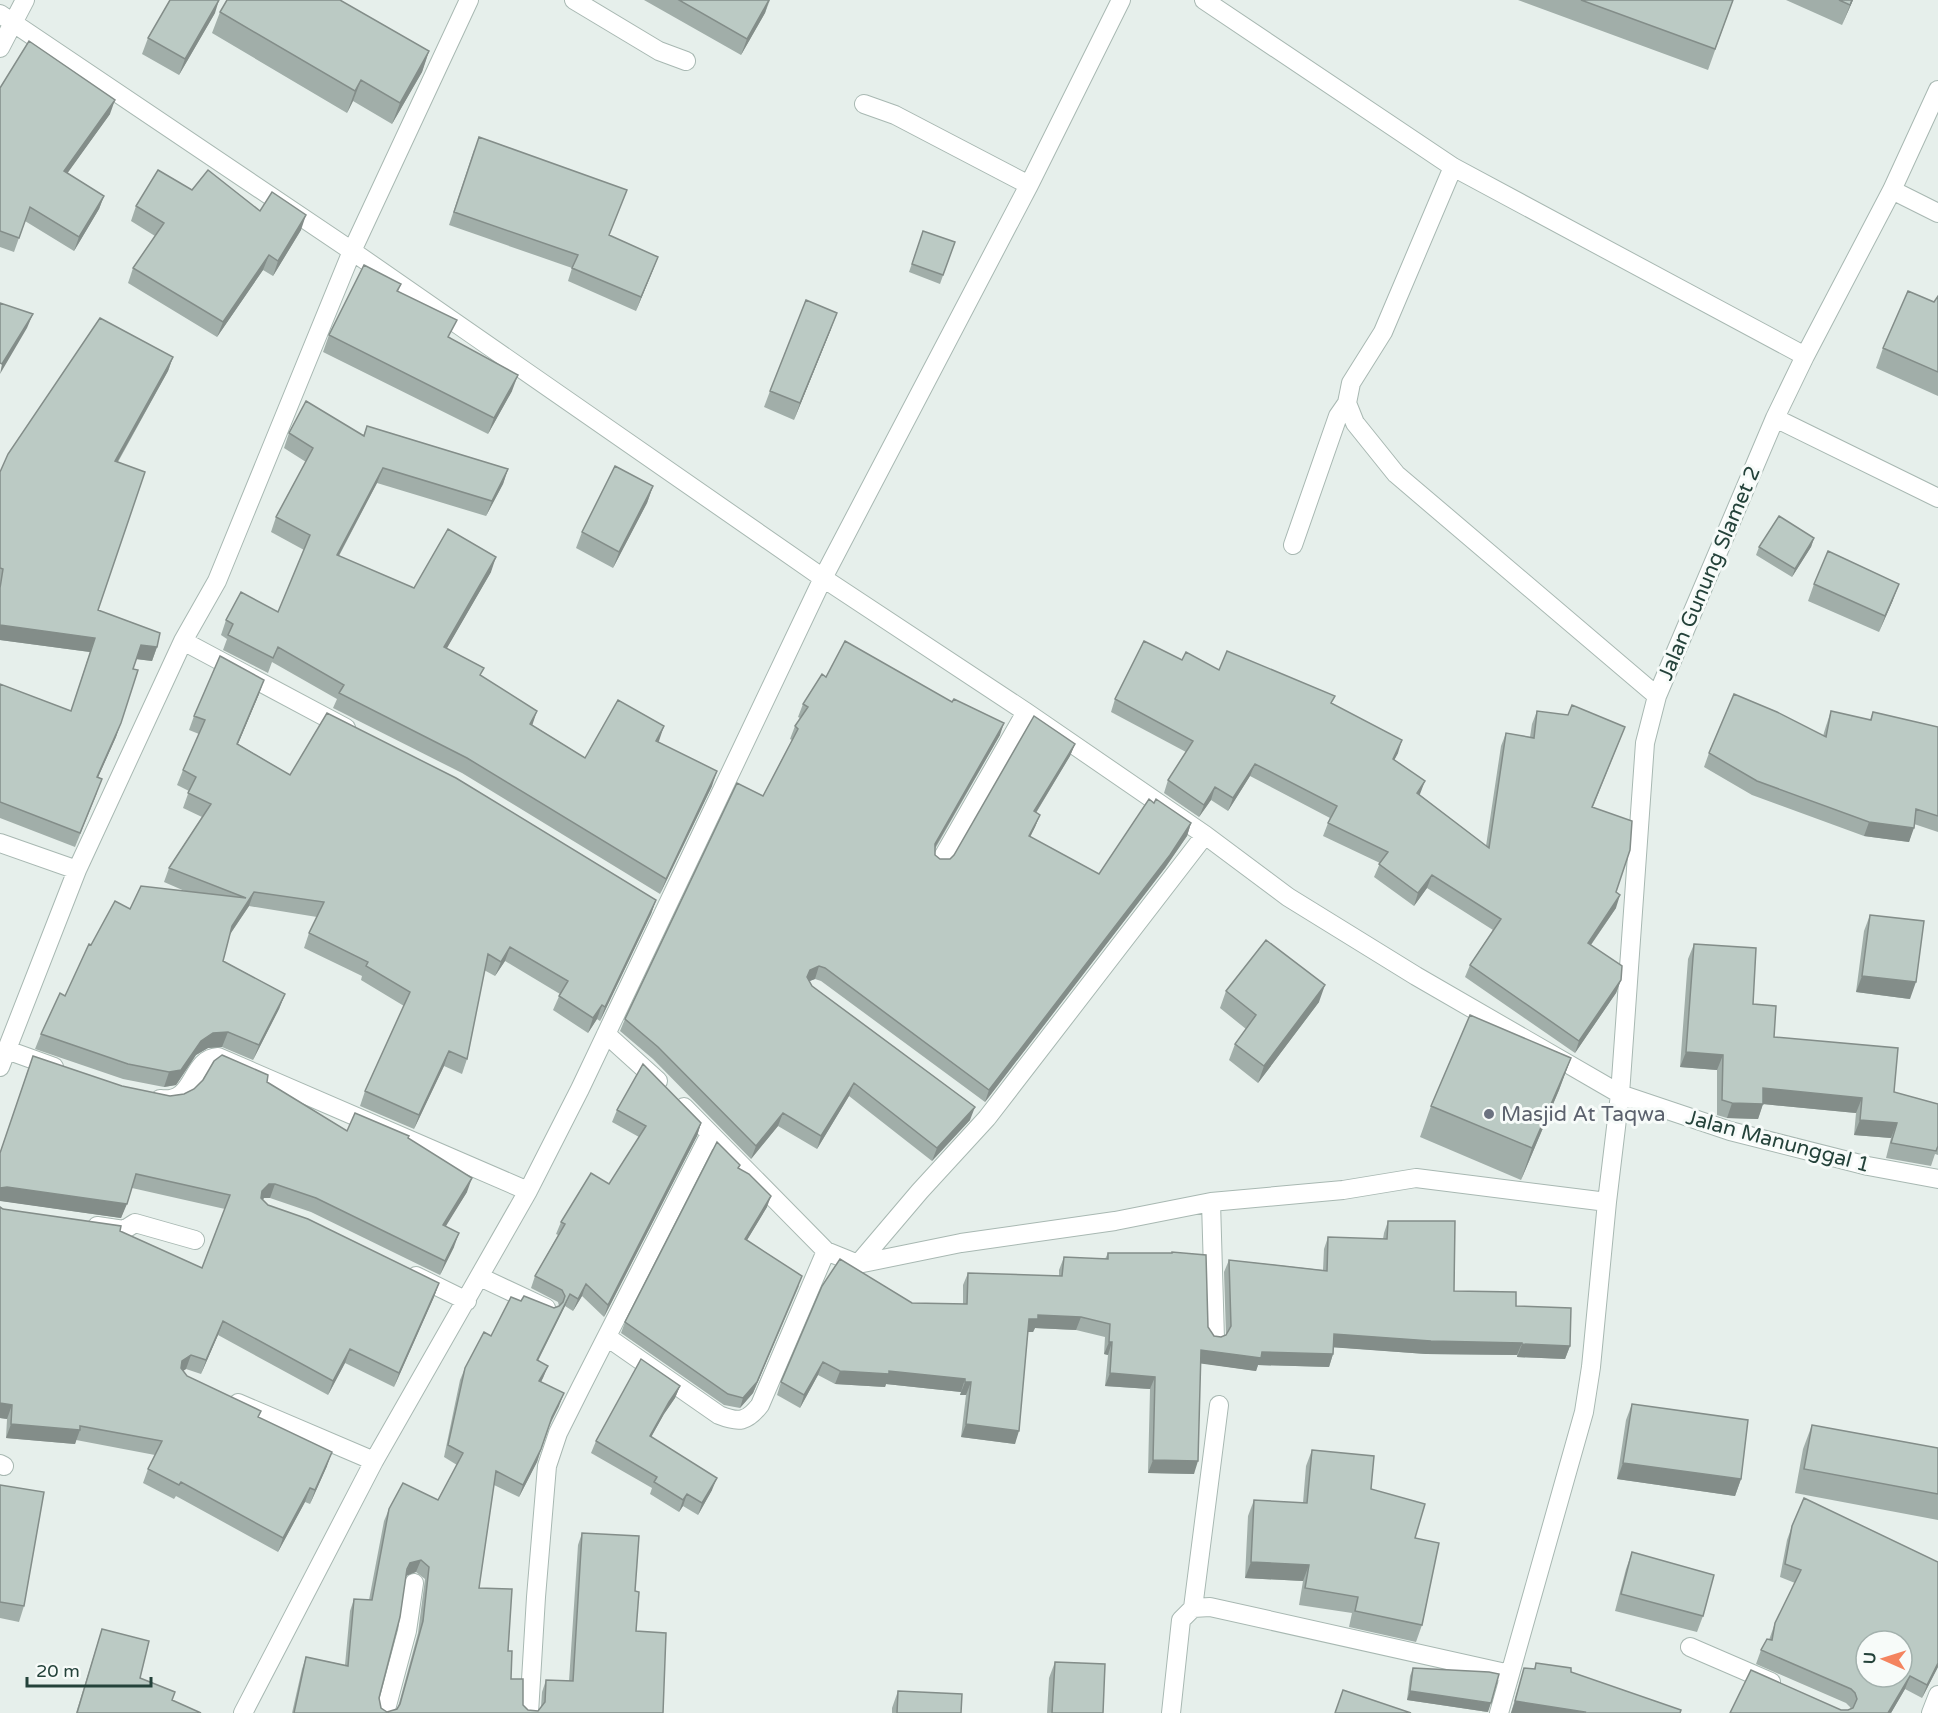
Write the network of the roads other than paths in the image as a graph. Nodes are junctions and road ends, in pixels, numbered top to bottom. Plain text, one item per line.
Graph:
1 (26, 0) edge
2 (469, 0) edge
3 (574, 0) edge
4 (1121, 0) edge
5 (1204, 0) edge
6 (6, 18) edge
7 (0, 48) edge
8 (686, 61) dead end
9 (1938, 90) edge
10 (864, 104) dead end
11 (1453, 167) junction
12 (1029, 185) junction
13 (1892, 190) junction
14 (1938, 213) edge
15 (352, 251) junction
16 (1804, 356) junction
17 (1347, 403) junction
18 (1775, 418) junction
19 (1938, 498) edge
20 (1293, 545) dead end
21 (823, 578) junction
22 (183, 641) junction
23 (1657, 696) junction
24 (1026, 712) junction
25 (359, 735) edge
26 (1205, 835) junction
27 (0, 843) edge
28 (940, 862) edge
29 (77, 870) junction
30 (606, 1034) junction
31 (4, 1058) edge
32 (74, 1074) edge
33 (1620, 1094) junction
34 (141, 1095) edge
35 (710, 1134) junction
36 (1938, 1179) edge
37 (528, 1191) junction
38 (1211, 1202) junction
39 (1607, 1202) junction
40 (79, 1224) edge
41 (195, 1240) dead end
42 (826, 1251) junction
43 (858, 1264) junction
44 (403, 1269) edge
45 (480, 1276) junction
46 (467, 1300) junction
47 (549, 1309) edge
48 (607, 1337) junction
49 (1215, 1339) edge
50 (218, 1394) edge
51 (1219, 1405) dead end
52 (374, 1461) junction
53 (414, 1583) dead end
54 (1193, 1608) junction
55 (1690, 1647) dead end
56 (1509, 1674) junction
57 (1787, 1689) edge
58 (1938, 1695) edge
59 (243, 1713) edge
60 (385, 1713) edge
61 (529, 1713) edge
62 (1171, 1713) edge
63 (1498, 1713) edge
64 (1931, 1713) edge

1 - 6 street
2 - 15 street
3 - 8 street
4 - 12 street
5 - 11 street
6 - 7 street
6 - 15 street, Jalan Manunggal 1
9 - 13 street, Jalan Gunung Slamet 2
10 - 12 street
11 - 16 street
11 - 17 street
12 - 21 street
13 - 14 street
13 - 16 street, Jalan Gunung Slamet 2
15 - 21 street, Jalan Manunggal 1
15 - 22 street
16 - 18 street, Jalan Gunung Slamet 2
17 - 20 street
17 - 23 street
18 - 19 street
18 - 23 street, Jalan Gunung Slamet 2
21 - 24 street, Jalan Manunggal 1
21 - 30 street
22 - 25 street
22 - 29 street
23 - 33 street, Jalan Gunung Slamet 2
24 - 26 street, Jalan Manunggal 1
24 - 28 street
26 - 33 street, Jalan Manunggal 1
26 - 43 street
27 - 29 street
29 - 31 street
30 - 35 street
30 - 37 street
31 - 32 street
33 - 36 street, Jalan Manunggal 1
33 - 39 street, Jalan Gunung Slamet 2
34 - 37 street
35 - 42 street
35 - 48 street
37 - 45 street
38 - 39 street
38 - 43 street
38 - 49 street
39 - 56 street, Jalan Gunung Slamet 2
40 - 41 street
42 - 43 street
42 - 48 street
44 - 46 street
45 - 46 street
45 - 47 street
46 - 52 street
48 - 61 street
50 - 52 street
51 - 54 street
52 - 59 street
53 - 60 street
54 - 56 street
54 - 62 street
55 - 57 street
56 - 63 street, Jalan Gunung Slamet 2
58 - 64 street

